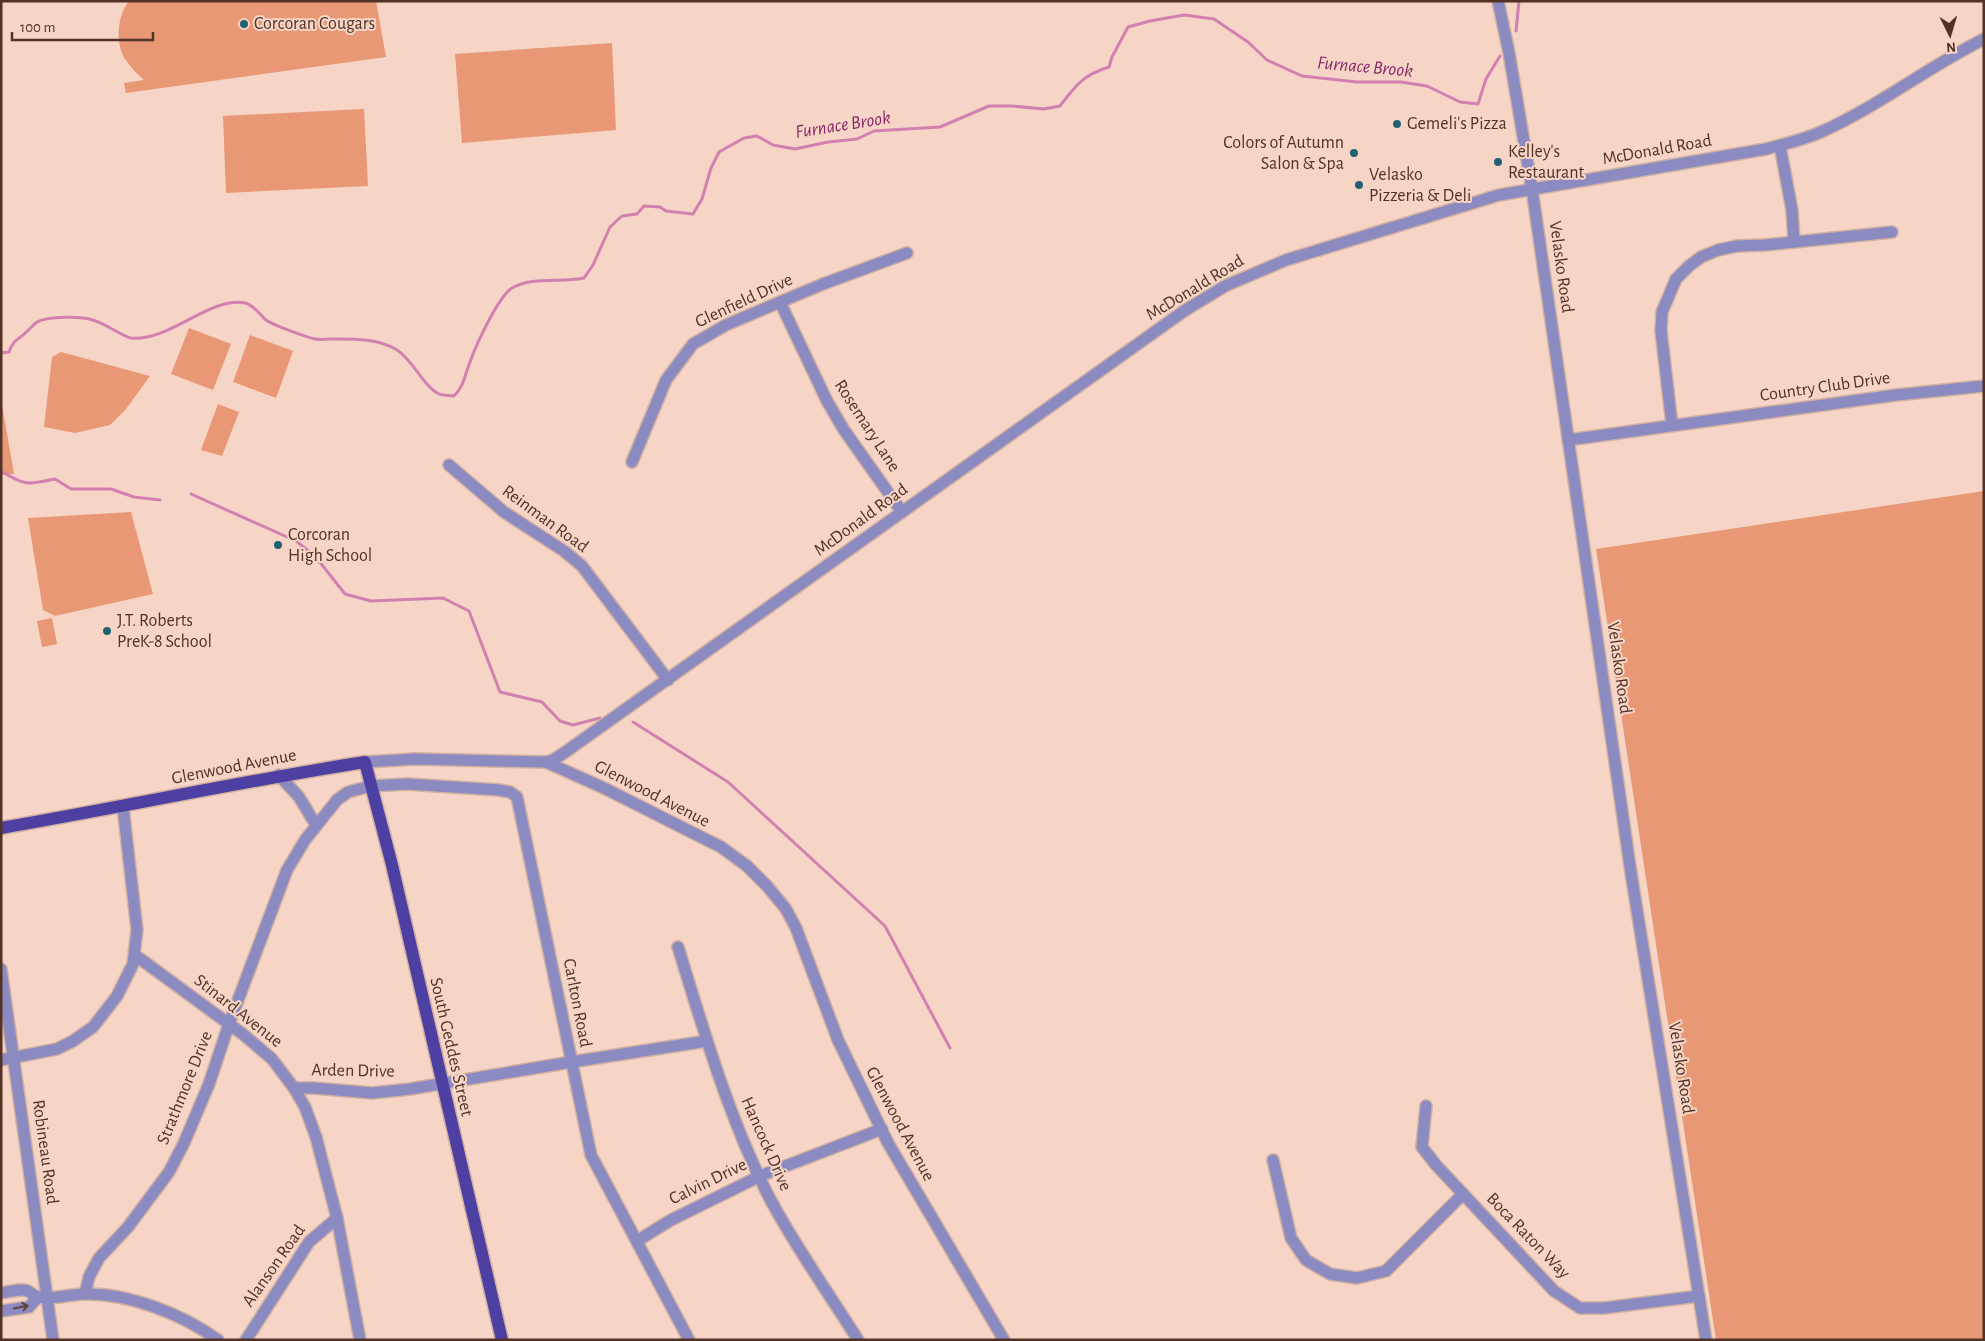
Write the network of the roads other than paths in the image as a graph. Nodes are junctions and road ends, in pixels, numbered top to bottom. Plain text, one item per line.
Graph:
1 (1498, 1) edge
2 (1984, 39) edge
3 (1780, 146) junction
4 (1532, 189) junction
5 (1892, 232) dead end
6 (1794, 242) junction
7 (907, 253) dead end
8 (780, 302) junction
9 (1984, 386) edge
10 (1672, 425) junction
11 (1568, 440) junction
12 (632, 462) dead end
13 (449, 465) dead end
14 (902, 512) junction
15 (668, 680) junction
16 (365, 762) junction
17 (546, 762) junction
18 (279, 776) junction
19 (371, 786) junction
20 (123, 807) junction
21 (316, 825) junction
22 (1, 828) edge
23 (678, 946) dead end
24 (135, 954) junction
25 (1, 968) edge
26 (229, 1024) junction
27 (707, 1041) junction
28 (13, 1058) junction
29 (1, 1060) edge
30 (571, 1062) junction
31 (442, 1084) junction
32 (294, 1088) junction
33 (1426, 1106) dead end
34 (882, 1128) junction
35 (1273, 1160) dead end
36 (760, 1176) junction
37 (1463, 1194) junction
38 (337, 1218) junction
39 (637, 1240) junction
40 (1, 1293) edge
41 (85, 1294) junction
42 (1699, 1296) junction
43 (43, 1297) junction
44 (1, 1311) edge
45 (53, 1340) edge
46 (218, 1340) edge
47 (246, 1340) edge
48 (360, 1340) edge
49 (502, 1340) edge
50 (689, 1340) edge
51 (858, 1340) edge
52 (1004, 1340) edge
53 (1706, 1340) edge

1 - 4 street, Velasko Road
2 - 3 street, McDonald Road
3 - 4 street, McDonald Road
3 - 6 street
4 - 11 street, Velasko Road
4 - 14 street, McDonald Road
5 - 6 street
6 - 10 street
7 - 8 street, Glenfield Drive
8 - 12 street, Glenfield Drive
8 - 14 street, Rosemary Lane
9 - 10 street, Country Club Drive
10 - 11 street, Country Club Drive
11 - 42 street, Velasko Road
13 - 15 street, Reinman Road
14 - 15 street, McDonald Road
15 - 17 street, McDonald Road
16 - 17 street, Glenwood Avenue
16 - 18 main road, Glenwood Avenue
16 - 19 main road, South Geddes Street
17 - 34 street, Glenwood Avenue
18 - 20 main road, Glenwood Avenue
18 - 21 street
19 - 21 street, Strathmore Drive
19 - 30 street, Carlton Road
19 - 31 main road, South Geddes Street
20 - 22 main road, Glenwood Avenue
20 - 24 street
21 - 26 street, Strathmore Drive
23 - 27 street, Hancock Drive
24 - 26 street, Stinard Avenue
24 - 28 street
25 - 28 street, Robineau Road
26 - 32 street, Stinard Avenue
26 - 41 street, Strathmore Drive
27 - 30 street, Arden Drive
27 - 36 street, Hancock Drive
28 - 29 street
28 - 43 street, Robineau Road
30 - 31 street, Arden Drive
30 - 39 street, Carlton Road
31 - 32 street, Arden Drive
31 - 49 main road, South Geddes Street
32 - 38 street, Stinard Avenue
33 - 37 street, Boca Raton Way
34 - 36 street, Calvin Drive
34 - 52 street, Glenwood Avenue
35 - 37 street
36 - 39 street, Calvin Drive
36 - 51 street, Hancock Drive
37 - 42 street, Boca Raton Way
38 - 47 street, Alanson Road
38 - 48 street, Stinard Avenue
39 - 50 street, Carlton Road
40 - 43 street
41 - 43 street
41 - 46 street
42 - 53 street, Velasko Road
44 -> 43 street
43 - 45 street, Robineau Road

